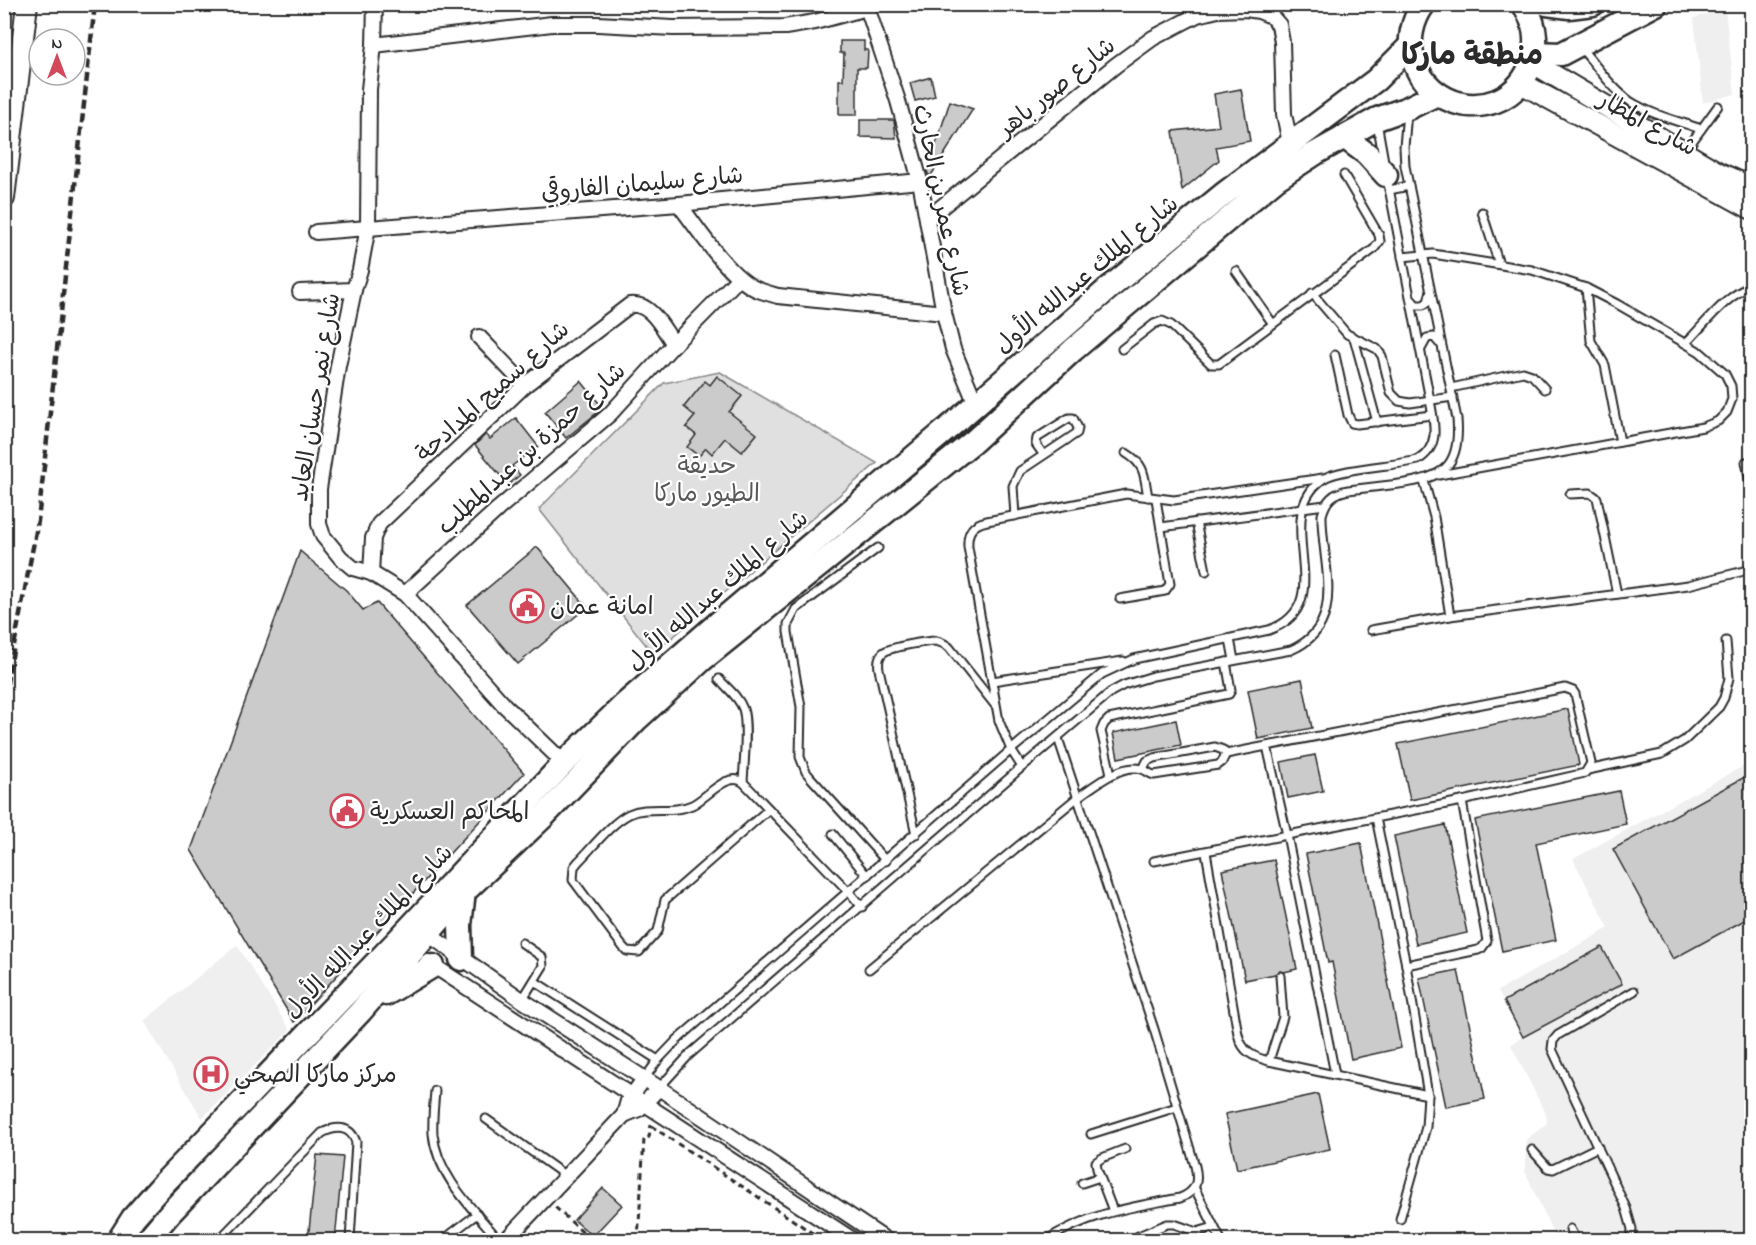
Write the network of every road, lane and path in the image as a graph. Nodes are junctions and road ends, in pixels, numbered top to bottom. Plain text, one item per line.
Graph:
1 (27, 4) edge
2 (375, 4) edge
3 (1424, 4) edge
4 (1522, 4) edge
5 (1547, 4) edge
6 (1593, 4) edge
7 (1656, 4) edge
8 (867, 6) edge
9 (374, 45) junction
10 (1411, 45) junction
11 (1579, 45) junction
12 (1534, 58) junction
13 (1376, 80) junction
14 (1521, 83) junction
15 (1437, 94) junction
16 (1718, 106) dead end
17 (1408, 108) junction
18 (1377, 119) junction
19 (1701, 129) junction
20 (1344, 137) junction
21 (1290, 143) junction
22 (1684, 152) junction
23 (1752, 171) edge
24 (1719, 173) junction
25 (1344, 175) dead end
26 (920, 180) junction
27 (1388, 182) junction
28 (1409, 186) junction
29 (1752, 188) edge
30 (4, 198) edge
31 (679, 204) junction
32 (1752, 208) edge
33 (1482, 212) dead end
34 (928, 219) junction
35 (368, 227) junction
36 (316, 232) dead end
37 (1422, 254) junction
38 (1402, 257) junction
39 (1499, 264) junction
40 (1236, 271) dead end
41 (739, 278) junction
42 (1752, 286) edge
43 (1586, 288) junction
44 (354, 290) junction
45 (300, 292) dead end
46 (1312, 293) junction
47 (1430, 293) junction
48 (1411, 298) junction
49 (944, 313) junction
50 (1272, 324) junction
51 (479, 337) dead end
52 (1354, 338) junction
53 (674, 344) junction
54 (1686, 344) junction
55 (1442, 347) junction
56 (1122, 349) dead end
57 (1421, 350) junction
58 (1335, 355) dead end
59 (525, 385) junction
60 (1451, 388) junction
61 (1545, 389) dead end
62 (1453, 397) junction
63 (1430, 400) junction
64 (976, 404) junction
65 (1432, 415) junction
66 (1377, 422) junction
67 (1620, 442) junction
68 (1126, 453) dead end
69 (1043, 454) junction
70 (1746, 462) dead end
71 (1437, 475) junction
72 (1325, 478) junction
73 (1424, 481) junction
74 (1752, 492) edge
75 (1570, 494) dead end
76 (1152, 498) junction
77 (1325, 505) junction
78 (1304, 508) junction
79 (1015, 516) junction
80 (1196, 522) junction
81 (1161, 527) junction
82 (878, 548) dead end
83 (1752, 569) edge
84 (1206, 571) dead end
85 (371, 573) junction
86 (405, 594) junction
87 (1617, 594) junction
88 (1120, 599) dead end
89 (1450, 616) junction
90 (1371, 630) dead end
91 (1230, 639) junction
92 (1726, 641) dead end
93 (1134, 659) junction
94 (1230, 661) junction
95 (719, 679) dead end
96 (992, 681) junction
97 (996, 706) junction
98 (1058, 738) junction
99 (1267, 746) junction
100 (1011, 750) junction
101 (1226, 754) junction
102 (564, 763) junction
103 (1022, 767) junction
104 (1143, 769) junction
105 (1588, 770) junction
106 (1111, 774) junction
107 (743, 782) junction
108 (1078, 797) junction
109 (1462, 801) junction
110 (770, 809) junction
111 (1376, 818) junction
112 (833, 834) dead end
113 (916, 834) junction
114 (1287, 835) junction
115 (1206, 852) junction
116 (886, 861) junction
117 (1154, 861) dead end
118 (867, 876) junction
119 (465, 892) junction
120 (849, 892) junction
121 (862, 907) junction
122 (421, 929) junction
123 (522, 943) dead end
124 (405, 946) junction
125 (461, 959) junction
126 (1406, 965) junction
127 (433, 966) junction
128 (869, 969) dead end
129 (1280, 976) dead end
130 (534, 981) junction
131 (1634, 991) dead end
132 (522, 1000) junction
133 (360, 1012) junction
134 (511, 1016) junction
135 (658, 1060) junction
136 (1269, 1061) junction
137 (1335, 1074) junction
138 (644, 1078) junction
139 (659, 1088) junction
140 (435, 1091) dead end
141 (631, 1095) junction
142 (1428, 1095) junction
143 (649, 1106) junction
144 (1177, 1107) junction
145 (624, 1115) junction
146 (486, 1119) dead end
147 (651, 1126) junction
148 (1091, 1134) dead end
149 (1598, 1147) junction
150 (1125, 1149) dead end
151 (1532, 1150) dead end
152 (566, 1176) junction
153 (1100, 1177) junction
154 (1082, 1183) dead end
155 (1195, 1189) junction
156 (546, 1198) junction
157 (1113, 1210) junction
158 (477, 1214) junction
159 (1400, 1219) dead end
160 (1214, 1227) junction
161 (1570, 1229) dead end
162 (226, 1233) junction
163 (119, 1240) edge
164 (147, 1240) edge
165 (219, 1240) edge
166 (234, 1240) edge
167 (350, 1240) edge
168 (443, 1240) edge
169 (499, 1240) edge
170 (506, 1240) edge
171 (591, 1240) edge
172 (638, 1240) edge
173 (823, 1240) edge
174 (853, 1240) edge
175 (886, 1240) edge
176 (1046, 1240) edge
177 (1135, 1240) edge
178 (1221, 1240) edge
179 (1576, 1240) edge
180 (1631, 1240) edge

1 - 30 street
2 - 9 street, شارع نمر حسان العايد
3 - 10 main road
4 - 12 main road
5 - 6 main road
7 - 11 main road
8 - 9 street
8 - 26 street, شارع عمر بن الحارث
9 - 35 street, شارع نمر حسان العايد
10 - 13 main road, شارع الملك عبدالله الأول
10 - 15 main road
11 - 12 main road
11 - 19 lane
12 - 14 main road
12 - 22 street, شارع المطار
13 - 18 main road
13 - 21 main road, شارع الملك عبدالله الأول
14 - 15 main road
14 - 32 street, شارع المطار
15 - 17 main road, شارع الملك عبدالله الأول
16 - 19 lane
17 - 18 main road, شارع الملك عبدالله الأول
17 - 28 lane
18 - 20 main road, شارع الملك عبدالله الأول
18 - 27 lane
19 - 22 lane
20 - 27 main road
20 - 119 main road, شارع الملك عبدالله الأول
21 - 34 street, شارع صور باهر
21 - 64 main road, شارع الملك عبدالله الأول
22 - 24 street, شارع المطار
23 - 24 street, شارع المطار
24 - 29 street, شارع المطار
25 - 46 lane
26 - 31 street, شارع سليمان الفاروقي
26 - 34 street, شارع عمر بن الحارث
27 - 28 lane
27 - 38 lane
28 - 37 lane
31 - 35 street, شارع سليمان الفاروقي
31 - 41 street
33 - 39 lane
34 - 49 street, شارع عمر بن الحارث
35 - 36 street, شارع سليمان الفاروقي
35 - 44 street, شارع نمر حسان العايد
37 - 38 lane
37 - 39 lane
37 - 47 lane
38 - 48 lane
39 - 43 lane
40 - 50 lane
41 - 49 street
41 - 53 street, شارع حمزة بن عبدالمطلب
42 - 54 lane
43 - 54 lane
43 - 67 lane
44 - 45 street
44 - 85 street, شارع نمر حسان العايد
46 - 50 lane
46 - 52 lane
47 - 48 lane
47 - 55 lane
48 - 57 lane
49 - 64 street, شارع عمر بن الحارث
50 - 56 lane
51 - 59 street
52 - 63 lane
52 - 66 lane
53 - 59 street, شارع سميح المدادحة
53 - 86 street, شارع حمزة بن عبدالمطلب
54 - 67 lane
55 - 57 lane
55 - 60 lane
57 - 63 lane
58 - 66 lane
59 - 85 street, شارع سميح المدادحة
60 - 61 lane
60 - 62 lane
62 - 63 lane
62 - 71 lane
63 - 65 lane
64 - 102 main road, شارع الملك عبدالله الأول
65 - 66 lane
65 - 72 lane
67 - 71 lane
68 - 76 lane
69 - 69 lane
69 - 79 lane
70 - 74 lane
71 - 73 lane
72 - 76 lane
72 - 78 lane
73 - 77 lane
73 - 89 lane
75 - 87 lane
76 - 79 lane
76 - 81 lane
77 - 78 lane
77 - 94 lane
78 - 80 lane
78 - 91 lane
79 - 96 lane
80 - 81 lane
80 - 84 lane
81 - 88 lane
82 - 116 lane
83 - 87 lane
85 - 86 street, شارع نمر حسان العايد
86 - 102 street, شارع نمر حسان العايد
87 - 89 lane
89 - 90 lane
91 - 93 lane
91 - 94 lane
92 - 105 lane
93 - 96 lane
93 - 100 lane
94 - 98 lane
94 - 106 lane
95 - 107 lane
96 - 97 lane
97 - 100 lane
97 - 113 lane
98 - 103 lane
98 - 108 lane
99 - 101 lane
99 - 105 lane
99 - 114 lane
100 - 103 lane
100 - 113 lane
101 - 104 lane
101 - 104 lane
102 - 122 main road, شارع الملك عبدالله الأول
103 - 121 lane
104 - 106 lane
105 - 109 lane
106 - 108 lane
107 - 110 lane
107 - 110 lane
108 - 128 lane
108 - 144 lane
109 - 111 lane
109 - 126 lane
110 - 120 lane
111 - 114 lane
111 - 126 lane
112 - 118 lane
113 - 116 lane
114 - 115 lane
114 - 137 lane
115 - 117 lane
115 - 136 lane
116 - 118 lane
118 - 120 lane
119 - 122 main road, شارع الملك عبدالله الأول
119 - 125 main road
120 - 121 lane
120 - 135 lane
121 - 139 lane
122 - 124 main road, شارع الملك عبدالله الأول
122 - 125 street
123 - 130 lane
124 - 127 street
124 - 133 main road, شارع الملك عبدالله الأول
124 - 163 main road, شارع الملك عبدالله الأول
125 - 132 street
126 - 142 lane
127 - 133 main road
127 - 134 street
129 - 136 lane
130 - 132 lane
130 - 135 lane
131 - 149 lane
132 - 134 street
132 - 138 street
133 - 164 main road, شارع الملك عبدالله الأول
134 - 141 street
135 - 138 lane
136 - 137 lane
137 - 142 lane
138 - 139 street
138 - 141 street
139 - 143 street
139 - 175 street
140 - 158 lane
141 - 143 street
141 - 145 street
142 - 159 lane
143 - 145 street
143 - 147 path
143 - 174 street
144 - 148 lane
144 - 155 lane
145 - 152 street
146 - 152 lane
147 - 172 path
147 - 173 path
149 - 151 lane
149 - 180 lane
150 - 153 lane
152 - 156 street
153 - 154 lane
153 - 157 lane
155 - 157 lane
155 - 160 lane
156 - 170 street
156 - 171 path
157 - 176 lane
158 - 168 lane
158 - 169 lane
160 - 177 lane
160 - 178 lane
161 - 179 lane
162 - 165 lane
162 - 166 lane
162 - 167 lane

